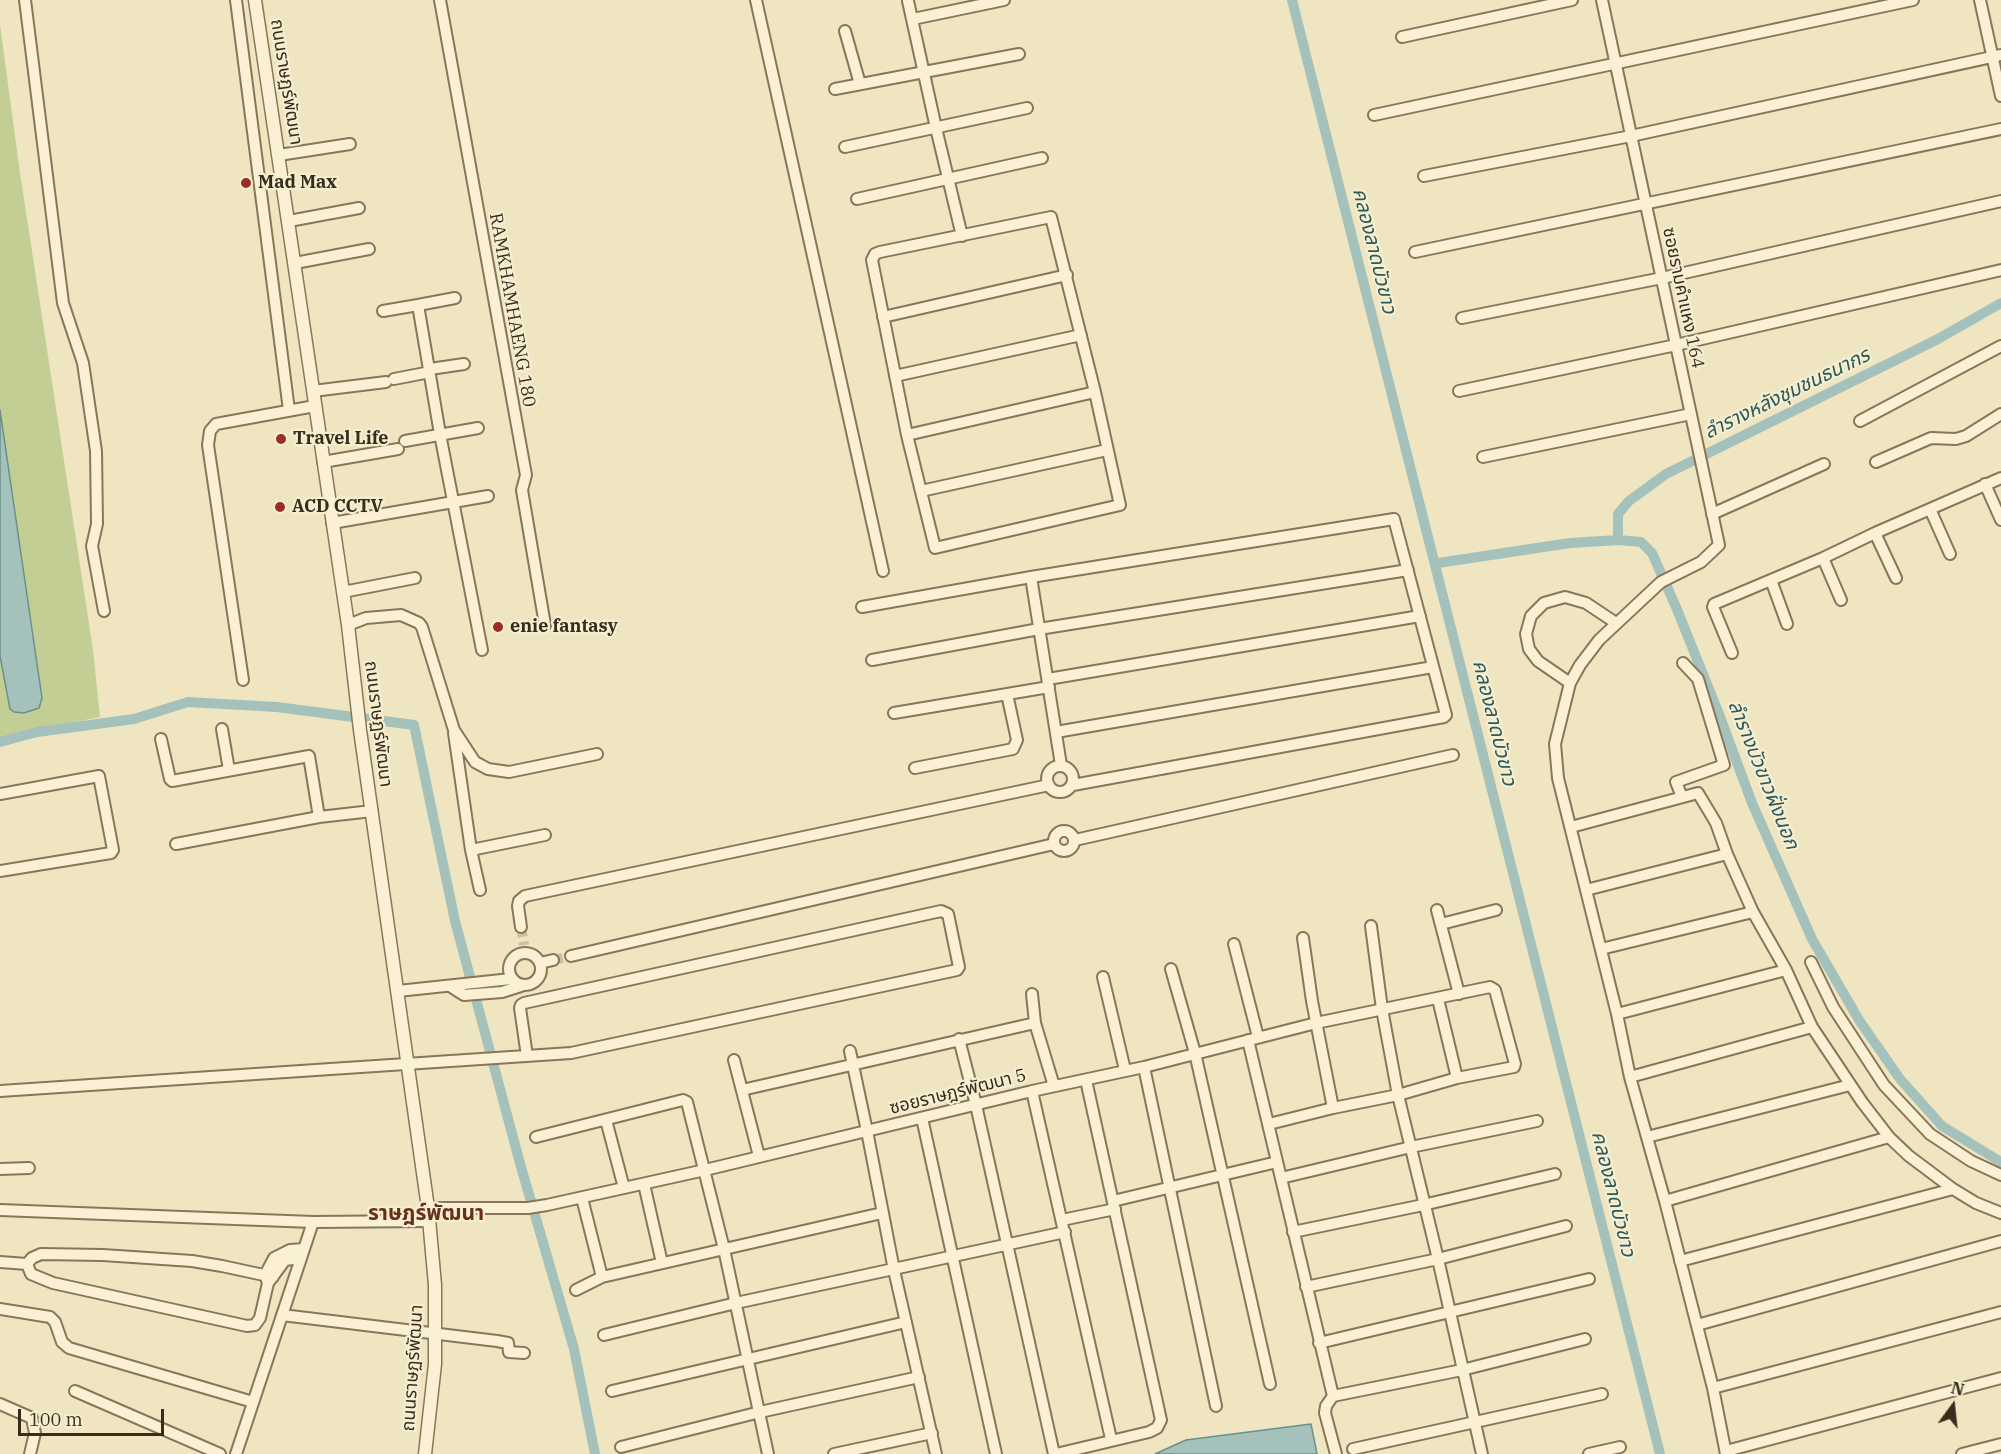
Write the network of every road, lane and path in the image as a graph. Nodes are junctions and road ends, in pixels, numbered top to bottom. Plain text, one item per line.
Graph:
1 (25, 0) edge
2 (236, 0) edge
3 (255, 0) edge
4 (440, 0) edge
5 (756, 0) edge
6 (1004, 0) edge
7 (1572, 0) edge
8 (1602, 0) edge
9 (1913, 0) edge
10 (1980, 0) edge
11 (908, 1) edge
12 (913, 19) junction
13 (845, 32) dead end
14 (1402, 38) dead end
15 (1019, 54) dead end
16 (1997, 56) edge
17 (1616, 64) junction
18 (925, 72) junction
19 (860, 84) junction
20 (835, 89) dead end
21 (2001, 96) edge
22 (1027, 108) dead end
23 (1374, 116) dead end
24 (936, 128) junction
25 (2001, 129) edge
26 (1631, 136) junction
27 (350, 144) dead end
28 (845, 147) dead end
29 (279, 155) junction
30 (1042, 158) dead end
31 (1424, 176) dead end
32 (949, 178) junction
33 (857, 199) dead end
34 (2001, 201) edge
35 (1646, 204) junction
36 (359, 208) dead end
37 (289, 221) junction
38 (962, 236) junction
39 (369, 249) dead end
40 (1415, 252) dead end
41 (295, 263) junction
42 (2001, 270) edge
43 (1066, 275) junction
44 (1662, 278) junction
45 (455, 298) dead end
46 (418, 305) junction
47 (383, 311) dead end
48 (883, 317) junction
49 (1462, 318) dead end
50 (1081, 335) junction
51 (1676, 345) junction
52 (2001, 346) edge
53 (464, 364) dead end
54 (430, 370) junction
55 (895, 376) junction
56 (313, 391) junction
57 (1459, 391) dead end
58 (1095, 392) junction
59 (315, 406) junction
60 (289, 410) junction
61 (1691, 414) junction
62 (2001, 414) edge
63 (1860, 421) dead end
64 (478, 428) dead end
65 (440, 434) junction
66 (907, 435) junction
67 (1107, 450) junction
68 (1484, 457) dead end
69 (323, 462) junction
70 (1876, 462) dead end
71 (1824, 464) dead end
72 (2001, 477) edge
73 (1985, 484) junction
74 (921, 491) junction
75 (488, 496) dead end
76 (453, 502) junction
77 (1930, 509) junction
78 (1712, 514) junction
79 (2001, 520) edge
80 (332, 523) junction
81 (1875, 533) junction
82 (1950, 554) dead end
83 (1823, 558) junction
84 (1408, 570) junction
85 (883, 571) dead end
86 (1031, 577) junction
87 (415, 578) dead end
88 (1896, 578) dead end
89 (1771, 580) junction
90 (343, 592) junction
91 (1841, 600) dead end
92 (862, 607) dead end
93 (104, 610) dead end
94 (1419, 616) junction
95 (1616, 623) junction
96 (1787, 624) dead end
97 (348, 625) junction
98 (545, 625) dead end
99 (1039, 629) junction
100 (482, 650) dead end
101 (1732, 653) dead end
102 (872, 660) dead end
103 (1683, 663) dead end
104 (1433, 667) junction
105 (243, 680) dead end
106 (1048, 683) junction
107 (1570, 683) junction
108 (1007, 694) junction
109 (894, 713) dead end
110 (222, 729) dead end
111 (454, 730) junction
112 (1056, 732) junction
113 (161, 739) dead end
114 (597, 754) dead end
115 (1453, 755) dead end
116 (1061, 765) junction
117 (915, 768) dead end
118 (229, 770) junction
119 (1073, 784) junction
120 (1049, 785) junction
121 (0, 794) edge
122 (1682, 797) junction
123 (372, 811) junction
124 (320, 817) junction
125 (1571, 827) junction
126 (545, 835) dead end
127 (176, 844) dead end
128 (471, 850) junction
129 (1727, 854) junction
130 (0, 870) edge
131 (480, 890) dead end
132 (1586, 890) junction
133 (1437, 910) dead end
134 (1496, 910) dead end
135 (1753, 912) junction
136 (1441, 924) junction
137 (1371, 926) dead end
138 (521, 927) tunnel mouth
139 (1303, 938) dead end
140 (1234, 944) dead end
141 (1600, 949) junction
142 (571, 956) tunnel mouth
143 (553, 960) tunnel mouth
144 (1811, 962) dead end
145 (540, 963) junction
146 (1171, 969) dead end
147 (1786, 970) junction
148 (1103, 977) dead end
149 (511, 979) junction
150 (521, 986) junction
151 (490, 987) junction
152 (398, 991) junction
153 (1032, 994) dead end
154 (1459, 994) junction
155 (1438, 999) junction
156 (1382, 1009) junction
157 (1617, 1014) junction
158 (1035, 1023) junction
159 (1316, 1023) junction
160 (1812, 1027) junction
161 (1253, 1038) junction
162 (959, 1039) junction
163 (849, 1051) dead end
164 (1195, 1053) junction
165 (527, 1056) junction
166 (734, 1060) dead end
167 (407, 1062) junction
168 (852, 1064) junction
169 (1144, 1067) junction
170 (1125, 1070) junction
171 (1630, 1077) junction
172 (1457, 1078) junction
173 (1086, 1080) junction
174 (1850, 1085) junction
175 (1054, 1086) junction
176 (742, 1090) junction
177 (0, 1091) edge
178 (1032, 1091) junction
179 (1398, 1095) junction
180 (976, 1105) junction
181 (1333, 1108) junction
182 (922, 1118) junction
183 (606, 1120) junction
184 (1537, 1121) dead end
185 (1269, 1124) junction
186 (867, 1131) junction
187 (536, 1137) dead end
188 (1647, 1137) junction
189 (1889, 1137) junction
190 (1410, 1147) junction
191 (759, 1156) junction
192 (1277, 1162) junction
193 (29, 1168) dead end
194 (0, 1169) edge
195 (705, 1170) junction
196 (1555, 1174) dead end
197 (1223, 1175) junction
198 (2001, 1175) edge
199 (1281, 1178) junction
200 (644, 1184) junction
201 (1170, 1187) junction
202 (624, 1188) junction
203 (1953, 1190) junction
204 (582, 1197) junction
205 (1665, 1202) junction
206 (1114, 1205) junction
207 (1423, 1205) junction
208 (428, 1208) junction
209 (0, 1210) edge
210 (882, 1213) junction
211 (2001, 1213) edge
212 (1062, 1220) junction
213 (428, 1221) junction
214 (314, 1222) junction
215 (1566, 1226) dead end
216 (1065, 1232) junction
217 (1293, 1232) junction
218 (2001, 1241) edge
219 (1008, 1245) junction
220 (724, 1250) junction
221 (303, 1254) junction
222 (953, 1257) junction
223 (1438, 1259) junction
224 (1680, 1261) junction
225 (0, 1262) edge
226 (662, 1263) junction
227 (27, 1264) junction
228 (894, 1269) junction
229 (603, 1277) junction
230 (269, 1278) junction
231 (1589, 1279) dead end
232 (1306, 1287) junction
233 (576, 1290) dead end
234 (736, 1303) junction
235 (0, 1309) edge
236 (1450, 1312) junction
237 (2001, 1312) edge
238 (282, 1315) junction
239 (906, 1322) junction
240 (1697, 1325) junction
241 (435, 1333) junction
242 (604, 1335) dead end
243 (1585, 1339) dead end
244 (1319, 1342) junction
245 (524, 1353) dead end
246 (749, 1358) junction
247 (1462, 1370) junction
248 (919, 1377) junction
249 (2001, 1378) edge
250 (1269, 1384) dead end
251 (1713, 1388) junction
252 (75, 1391) dead end
253 (612, 1391) dead end
254 (1602, 1394) dead end
255 (1333, 1396) junction
256 (253, 1402) junction
257 (0, 1404) edge
258 (1216, 1406) dead end
259 (760, 1412) junction
260 (1475, 1421) junction
261 (932, 1433) junction
262 (1111, 1440) junction
263 (2001, 1444) edge
264 (621, 1446) dead end
265 (1620, 1447) dead end
266 (1353, 1449) dead end
267 (1726, 1453) edge
268 (30, 1454) edge
269 (220, 1454) edge
270 (236, 1454) edge
271 (425, 1454) edge
272 (768, 1454) edge
273 (834, 1454) edge
274 (936, 1454) edge
275 (996, 1454) edge
276 (1055, 1454) edge
277 (1336, 1454) edge
278 (1482, 1454) edge
279 (1589, 1454) edge
280 (1962, 1454) edge

1 - 93 street
2 - 60 street
3 - 29 street, ถนนราษฏร์พัฒนา
4 - 98 street, RAMKHAMHAENG 180
5 - 85 street
6 - 12 street
7 - 14 street
8 - 17 street, ซอยรามคำแหง 164
9 - 17 street
10 - 16 street
11 - 12 street
12 - 18 street
13 - 19 street
15 - 18 street
16 - 21 street
16 - 26 street
17 - 23 street
17 - 26 street, ซอยรามคำแหง 164
18 - 19 street
18 - 24 street
19 - 20 street
22 - 24 street
24 - 28 street
24 - 32 street
25 - 35 street
26 - 31 street
26 - 35 street, ซอยรามคำแหง 164
27 - 29 street
29 - 37 street, ถนนราษฏร์พัฒนา
30 - 32 street
32 - 33 street
32 - 38 street
34 - 44 street
35 - 40 street
35 - 44 street, ซอยรามคำแหง 164
36 - 37 street
37 - 41 street, ถนนราษฏร์พัฒนา
38 - 43 street
38 - 48 street
39 - 41 street
41 - 56 street, ถนนราษฏร์พัฒนา
42 - 51 street
43 - 48 street
43 - 50 street
44 - 49 street
44 - 51 street, ซอยรามคำแหง 164
45 - 46 street
46 - 47 street
46 - 54 street
48 - 55 street
50 - 55 street
50 - 58 street
51 - 57 street
51 - 61 street, ซอยรามคำแหง 164
52 - 63 street
53 - 54 street
54 - 56 street
54 - 65 street
55 - 66 street
56 - 59 street, ถนนราษฏร์พัฒนา
58 - 66 street
58 - 67 street
59 - 60 street
59 - 69 street, ถนนราษฏร์พัฒนา
60 - 105 street
61 - 68 street
61 - 78 street, ซอยรามคำแหง 164
62 - 70 street
64 - 65 street
65 - 69 street
65 - 76 street
66 - 74 street
67 - 74 street
67 - 74 street
69 - 80 street, ถนนราษฏร์พัฒนา
71 - 78 street
72 - 73 street
73 - 77 street
73 - 79 street
75 - 76 street
76 - 80 street
76 - 100 street
77 - 81 street
77 - 82 street
78 - 95 street, ซอยรามคำแหง 164
80 - 90 street, ถนนราษฏร์พัฒนา
81 - 83 street
81 - 88 street
83 - 89 street
83 - 91 street
84 - 86 street
84 - 94 street
84 - 99 street
86 - 92 street
86 - 99 street
87 - 90 street
89 - 96 street
89 - 101 street
90 - 97 street, ถนนราษฏร์พัฒนา
94 - 104 street
94 - 106 street
95 - 107 street
95 - 107 street
97 - 111 street
97 - 123 street, ถนนราษฏร์พัฒนา
99 - 102 street
99 - 106 street
103 - 122 street
104 - 112 street
104 - 119 street
106 - 108 street
106 - 112 street
107 - 125 street
108 - 109 street
108 - 117 street
110 - 118 street
111 - 114 street
111 - 128 street
112 - 116 street
113 - 118 street
115 - 142 street
116 - 119 street
116 - 120 street
118 - 124 street
119 - 120 street
120 - 138 street
121 - 130 street
122 - 125 street
122 - 129 street
123 - 124 street
123 - 152 street, ถนนราษฏร์พัฒนา
124 - 127 street
125 - 132 street
126 - 128 street
128 - 131 street
129 - 132 street
129 - 135 street
132 - 141 street
133 - 136 street
134 - 136 street
135 - 141 street
135 - 147 street
136 - 154 street
137 - 156 street
139 - 159 street
140 - 161 street
141 - 157 street
143 - 145 street
144 - 198 street
145 - 149 street
145 - 150 street
146 - 164 street
147 - 157 street
147 - 160 street
148 - 170 street
149 - 150 street
149 - 151 street
150 - 151 street
151 - 152 street
152 - 167 street, ถนนราษฏร์พัฒนา
153 - 158 street
154 - 155 street, ซอยราษฎร์พัฒนา 5
154 - 172 street, ซอยราษฎร์พัฒนา 5
155 - 156 street, ซอยราษฎร์พัฒนา 5
155 - 172 street
156 - 159 street, ซอยราษฎร์พัฒนา 5
156 - 179 street
157 - 171 street
158 - 162 street
158 - 175 street
159 - 161 street, ซอยราษฎร์พัฒนา 5
159 - 181 street
160 - 171 street
160 - 174 street
161 - 164 street, ซอยราษฎร์พัฒนา 5
161 - 185 street
162 - 168 street
162 - 180 street
163 - 168 street
164 - 169 street, ซอยราษฎร์พัฒนา 5
164 - 197 street
165 - 165 street
165 - 167 street
166 - 176 street
167 - 177 street
167 - 208 street, ถนนราษฏร์พัฒนา
168 - 176 street
168 - 186 street
169 - 170 street, ซอยราษฎร์พัฒนา 5
169 - 201 street
170 - 173 street, ซอยราษฎร์พัฒนา 5
171 - 188 street
172 - 179 street
173 - 175 street, ซอยราษฎร์พัฒนา 5
173 - 206 street
174 - 188 street
174 - 189 street
175 - 178 street, ซอยราษฎร์พัฒนา 5
176 - 191 street
178 - 180 street, ซอยราษฎร์พัฒนา 5
178 - 212 street
179 - 181 street
179 - 190 street
180 - 182 street, ซอยราษฎร์พัฒนา 5
180 - 219 street
181 - 185 street
182 - 186 street, ซอยราษฎร์พัฒนา 5
182 - 222 street
183 - 187 street
183 - 195 street
183 - 202 street
184 - 190 street
185 - 192 street
186 - 191 street, ซอยราษฎร์พัฒนา 5
186 - 210 street
188 - 205 street
189 - 203 street
189 - 205 street
190 - 199 street
190 - 207 street
191 - 195 street, ซอยราษฎร์พัฒนา 5
192 - 197 street
192 - 199 street
193 - 194 street
195 - 200 street, ซอยราษฎร์พัฒนา 5
195 - 220 street
196 - 207 street
197 - 201 street
197 - 250 street
199 - 217 street
200 - 202 street, ซอยราษฎร์พัฒนา 5
200 - 226 street
201 - 206 street
201 - 258 street
202 - 204 street, ซอยราษฎร์พัฒนา 5
203 - 211 street
203 - 224 street
204 - 208 street, ซอยราษฎร์พัฒนา 5
204 - 229 street
205 - 224 street
206 - 212 street
206 - 262 street
207 - 217 street
207 - 223 street
208 - 213 street, ถนนราษฏร์พัฒนา
209 - 214 street
210 - 220 street
210 - 228 street
212 - 216 street
213 - 214 street
213 - 241 street, ถนนราษฏร์พัฒนา
214 - 221 street
215 - 223 street
216 - 219 street
216 - 262 street
217 - 232 street
218 - 240 street
219 - 222 street
219 - 276 street
220 - 226 street
220 - 234 street
221 - 230 street
221 - 238 street
222 - 228 street
222 - 275 street
223 - 232 street
223 - 236 street
224 - 240 street
225 - 227 street
226 - 229 street
227 - 230 street
227 - 230 street
228 - 234 street
228 - 239 street
229 - 233 street
231 - 236 street
232 - 244 street
234 - 242 street
234 - 246 street
235 - 256 street
236 - 244 street
236 - 247 street
237 - 251 street
238 - 241 street
238 - 256 street
239 - 246 street
239 - 248 street
240 - 251 street
241 - 245 street
241 - 271 street, ถนนราษฏร์พัฒนา
243 - 247 street
244 - 255 street
246 - 253 street
246 - 259 street
247 - 255 street
247 - 260 street
248 - 259 street
248 - 261 street
249 - 267 street
251 - 267 street
252 - 269 street
254 - 260 street
255 - 277 street
256 - 270 street
257 - 268 street
259 - 264 street
259 - 272 street
260 - 266 street
260 - 278 street
261 - 273 street
261 - 274 street
262 - 276 street
263 - 280 street
265 - 279 street

